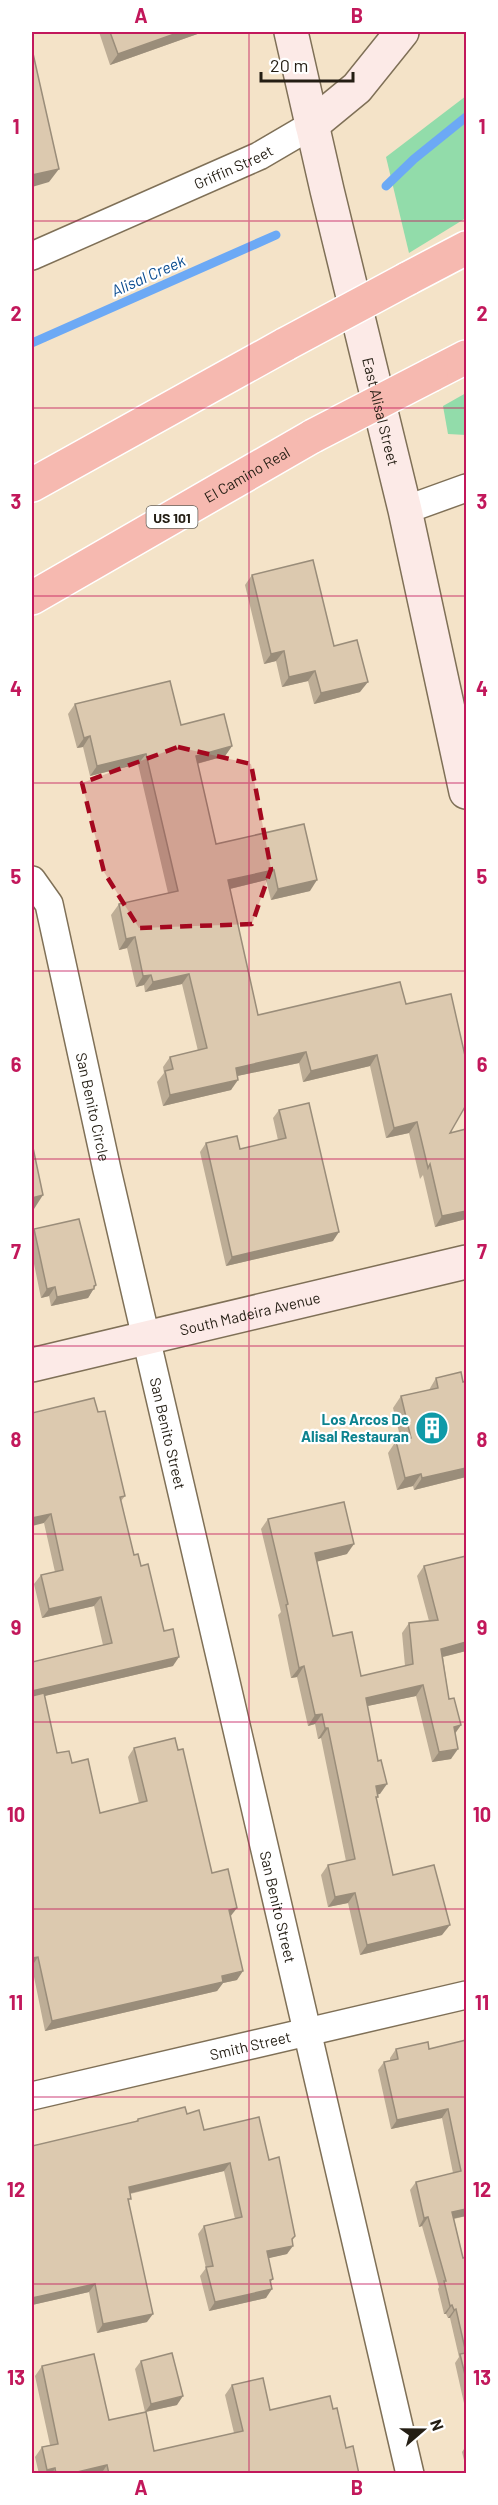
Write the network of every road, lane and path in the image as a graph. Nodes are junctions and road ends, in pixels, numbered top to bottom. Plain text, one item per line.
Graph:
1 (291, 32) edge
2 (402, 32) edge
3 (312, 125) junction
4 (466, 248) edge
5 (32, 256) edge
6 (466, 357) edge
7 (32, 485) edge
8 (466, 488) edge
9 (405, 510) junction
10 (32, 598) edge
11 (466, 792) edge
12 (32, 880) edge
13 (466, 1262) edge
14 (147, 1339) junction
15 (32, 1365) edge
16 (466, 1995) edge
17 (308, 2033) junction
18 (32, 2096) edge
19 (410, 2474) edge

1 - 3 main road, East Alisal Street
2 - 3 main road, Griffin Street
3 - 5 street, Griffin Street
3 - 9 main road, East Alisal Street
4 - 7 highway, bridge
6 - 10 highway, El Camino Real / US 101, bridge
8 - 9 street
9 - 11 main road, East Alisal Street
12 - 14 street, San Benito Circle
13 - 14 main road, South Madeira Avenue
14 - 15 main road, South Madeira Avenue
14 - 17 street, San Benito Street
16 - 17 street, Smith Street
17 - 18 street, Smith Street
17 - 19 street, San Benito Street

